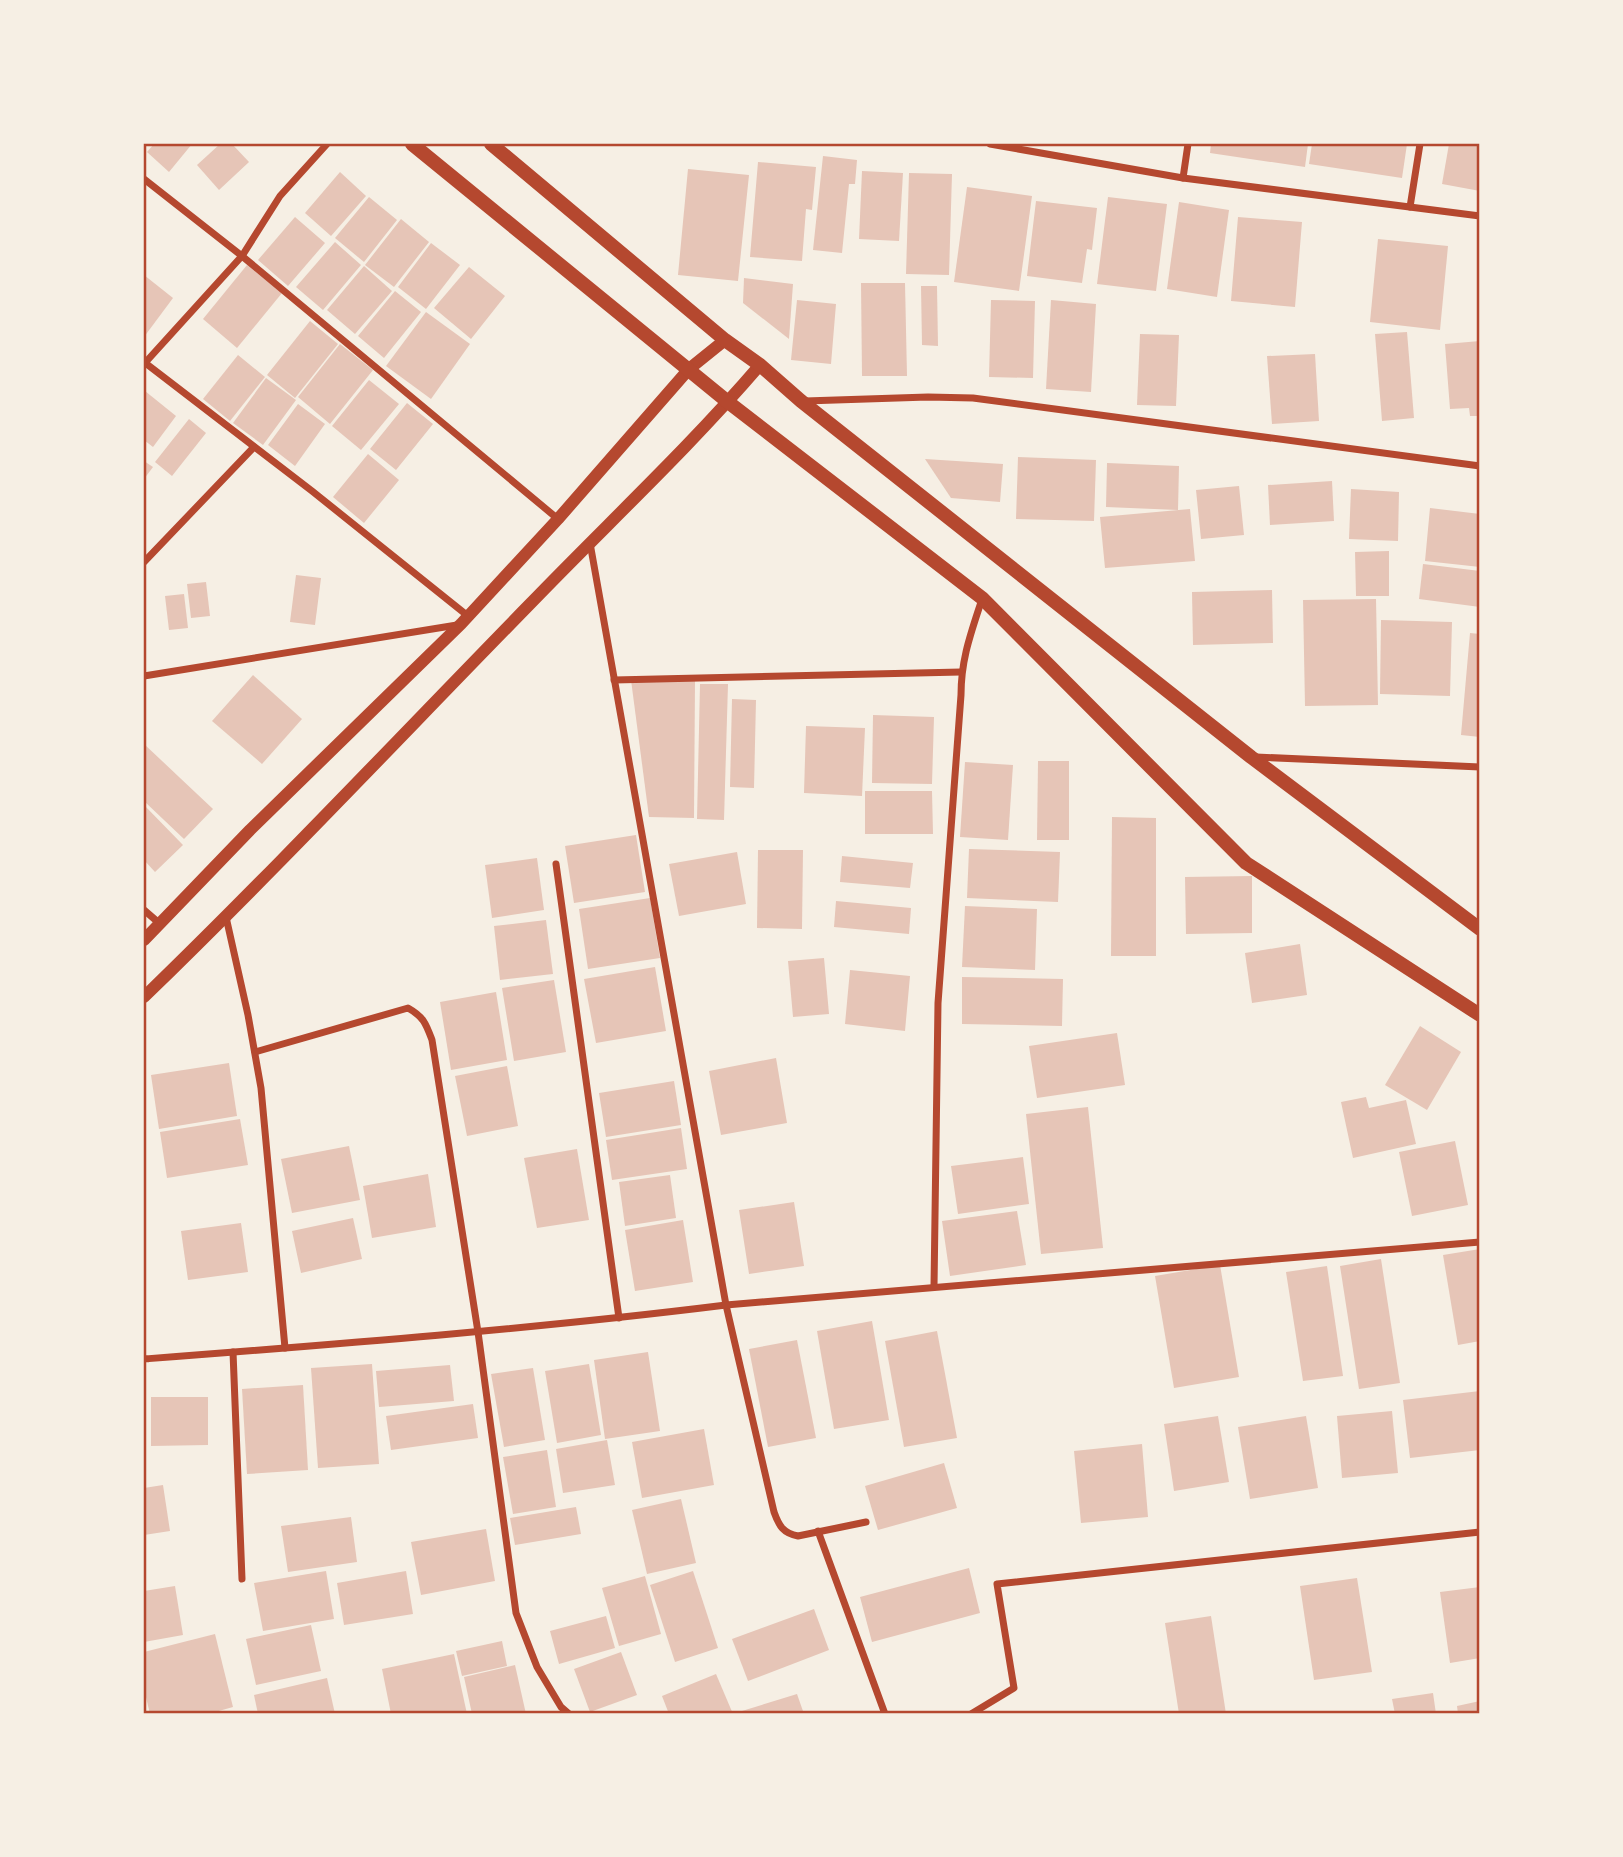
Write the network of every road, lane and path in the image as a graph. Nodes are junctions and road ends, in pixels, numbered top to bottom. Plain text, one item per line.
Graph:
1 (327, 144) edge
2 (412, 144) edge
3 (491, 144) edge
4 (990, 144) edge
5 (1188, 144) edge
6 (1420, 144) edge
7 (1184, 178) junction
8 (144, 179) edge
9 (1410, 207) junction
10 (1479, 216) edge
11 (242, 256) junction
12 (725, 340) junction
13 (144, 363) edge
14 (760, 365) junction
15 (689, 369) junction
16 (801, 401) junction
17 (729, 402) junction
18 (254, 447) junction
19 (1479, 466) edge
20 (558, 519) junction
21 (589, 542) junction
22 (144, 562) edge
23 (982, 598) junction
24 (465, 620) junction
25 (961, 672) junction
26 (144, 676) edge
27 (614, 680) junction
28 (1251, 757) junction
29 (1479, 766) edge
30 (556, 864) dead end
31 (144, 910) edge
32 (226, 917) junction
33 (159, 923) junction
34 (1479, 929) edge
35 (144, 940) edge
36 (144, 997) edge
37 (1479, 1015) edge
38 (255, 1052) junction
39 (1479, 1242) edge
40 (934, 1287) junction
41 (726, 1305) junction
42 (618, 1318) junction
43 (478, 1332) junction
44 (285, 1348) junction
45 (233, 1352) junction
46 (144, 1359) edge
47 (866, 1522) dead end
48 (818, 1531) junction
49 (1479, 1532) edge
50 (242, 1579) dead end
51 (569, 1713) edge
52 (885, 1713) edge
53 (971, 1713) edge

1 - 11 street
2 - 15 main road
3 - 12 main road
4 - 7 street
5 - 7 street
6 - 9 street
7 - 9 street
8 - 11 street
9 - 10 street
11 - 13 street
11 - 20 street
12 - 14 main road
12 - 15 street
13 - 18 street
14 - 16 main road
14 - 17 street
15 - 17 main road
15 - 20 street
16 - 19 street
16 - 28 main road
17 - 21 street
17 - 23 main road
18 - 22 street
18 - 24 street
20 - 24 street
21 - 27 street
21 - 32 street
23 - 25 street
23 - 37 main road
24 - 26 street
24 - 33 street
25 - 27 street
25 - 40 street
27 - 41 street
28 - 29 street
28 - 34 main road
30 - 42 street
31 - 33 street
32 - 36 street
32 - 38 street
33 - 35 street
38 - 43 street
38 - 44 street
39 - 40 street
40 - 41 street
41 - 42 street
41 - 48 street
42 - 43 street
43 - 44 street
43 - 51 street
44 - 45 street
45 - 46 street
45 - 50 street
47 - 48 street
48 - 52 street
49 - 53 street

